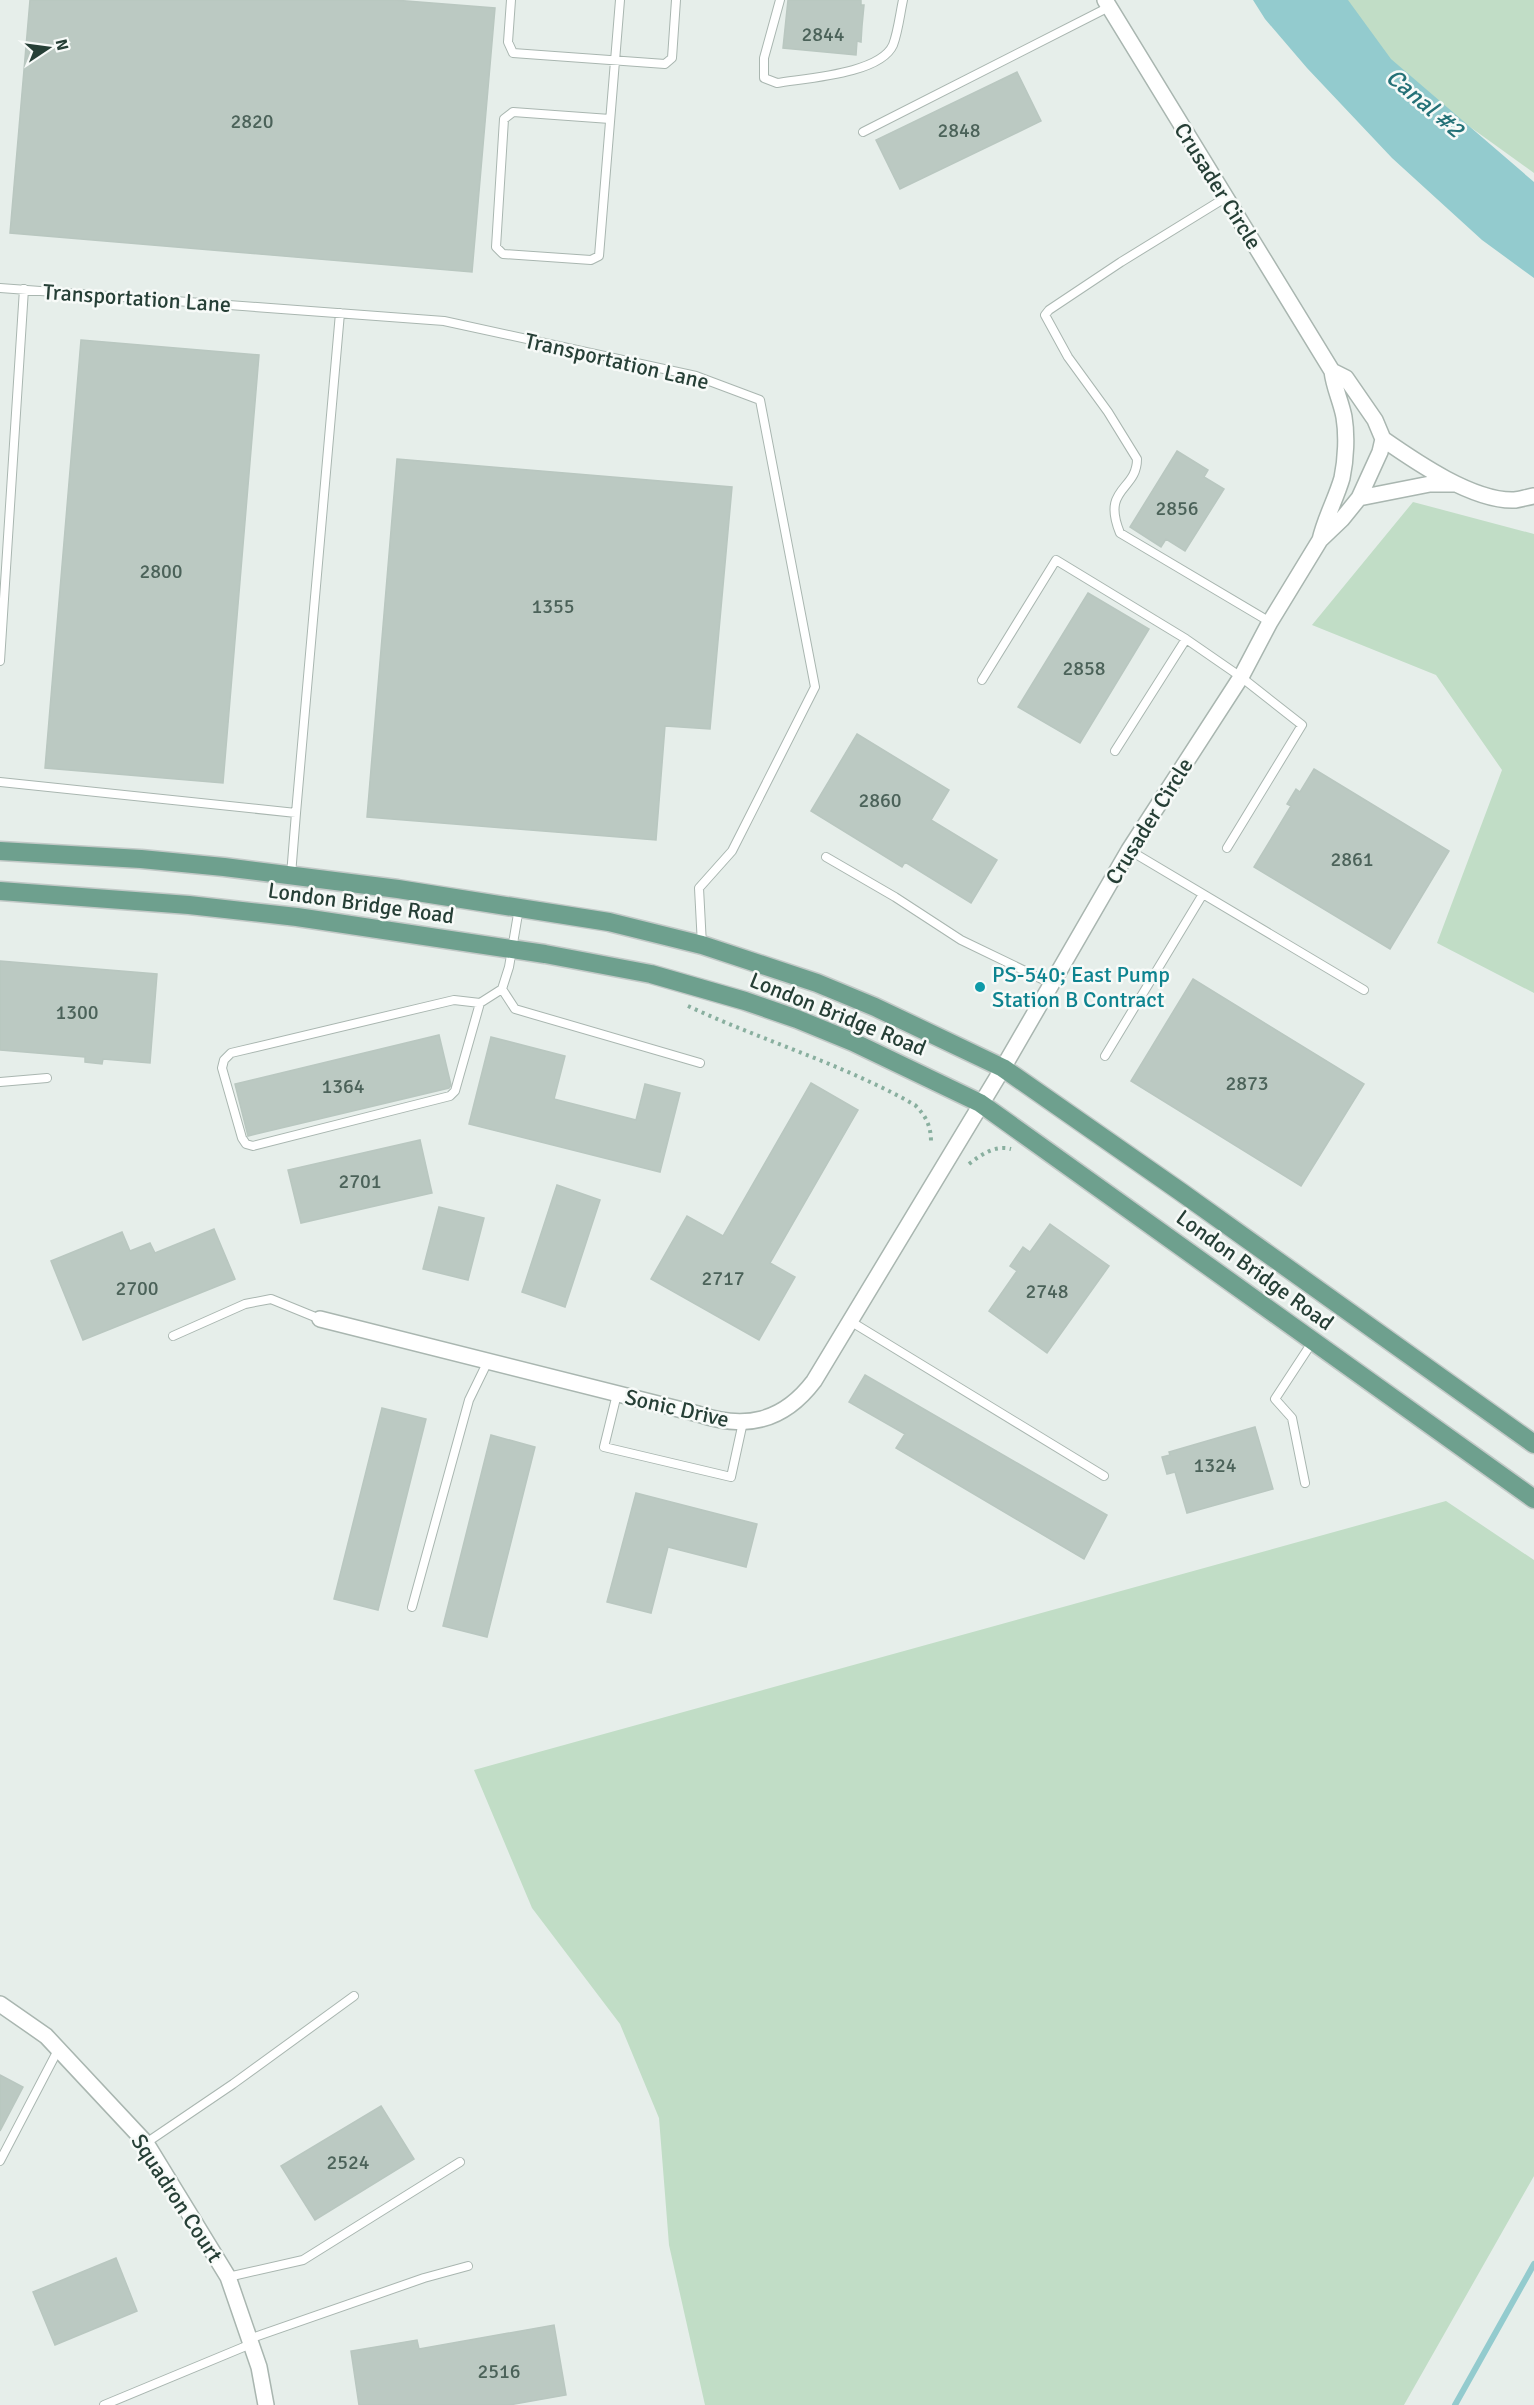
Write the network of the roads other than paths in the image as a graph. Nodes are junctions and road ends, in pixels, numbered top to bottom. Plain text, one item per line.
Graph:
1 (511, 0) edge
2 (620, 0) edge
3 (676, 0) edge
4 (780, 0) edge
5 (903, 0) edge
6 (1107, 4) edge
7 (615, 60) junction
8 (610, 119) junction
9 (863, 132) dead end
10 (1225, 198) junction
11 (0, 288) edge
12 (24, 289) junction
13 (340, 313) junction
14 (1332, 371) junction
15 (1383, 439) junction
16 (1456, 484) junction
17 (1534, 496) edge
18 (1359, 498) junction
19 (1320, 540) junction
20 (2, 614) edge
21 (1270, 622) junction
22 (1186, 639) junction
23 (0, 662) edge
24 (1241, 677) junction
25 (982, 680) dead end
26 (1115, 751) dead end
27 (0, 783) edge
28 (296, 813) junction
29 (1227, 848) dead end
30 (1129, 850) junction
31 (0, 851) edge
32 (826, 858) dead end
33 (291, 875) junction
34 (0, 891) edge
35 (1203, 894) junction
36 (519, 908) junction
37 (702, 945) junction
38 (512, 948) junction
39 (1052, 984) junction
40 (502, 989) junction
41 (1364, 990) dead end
42 (480, 1003) junction
43 (1105, 1056) dead end
44 (700, 1064) dead end
45 (1003, 1068) junction
46 (47, 1078) dead end
47 (0, 1083) edge
48 (980, 1103) junction
49 (320, 1319) joint
50 (848, 1320) junction
51 (173, 1336) dead end
52 (1313, 1341) junction
53 (488, 1361) junction
54 (617, 1394) junction
55 (744, 1422) junction
56 (1534, 1444) edge
57 (1104, 1476) dead end
58 (1305, 1483) dead end
59 (1534, 1499) edge
60 (412, 1607) dead end
61 (354, 1996) dead end
62 (0, 2004) edge
63 (58, 2050) junction
64 (146, 2143) junction
65 (0, 2162) edge
66 (460, 2162) dead end
67 (468, 2266) dead end
68 (228, 2277) junction
69 (250, 2342) junction
70 (104, 2405) edge
71 (266, 2405) edge

1 - 7 lane
2 - 7 lane
3 - 7 lane
4 - 5 lane
6 - 9 lane
6 - 10 street, Crusader Circle
7 - 8 lane
8 - 8 lane
10 - 14 street, Crusader Circle
10 - 21 lane
11 - 12 lane, Transportation Lane
12 - 13 lane, Transportation Lane
12 - 20 lane
13 - 28 lane
13 - 37 lane, Transportation Lane
14 - 15 street, Crusader Circle
14 - 19 street, Crusader Circle
15 - 16 street
15 - 18 street, Crusader Circle
16 - 17 street
16 - 18 street
18 - 19 street, Crusader Circle
19 - 21 street, Crusader Circle
20 - 23 lane
21 - 24 street, Crusader Circle
22 - 24 lane
22 - 25 lane
22 - 26 lane
24 - 29 lane
24 - 30 street, Crusader Circle
27 - 28 lane
28 - 33 lane
30 - 35 lane
30 - 39 street, Crusader Circle
31 - 33 main road, London Bridge Road
32 - 39 lane
33 - 36 main road, London Bridge Road
34 - 38 main road, London Bridge Road
35 - 41 lane
35 - 43 lane
36 - 37 main road, London Bridge Road
36 - 38 lane
37 - 45 main road, London Bridge Road
38 - 40 lane
38 - 48 main road, London Bridge Road
39 - 45 street, Crusader Circle
40 - 42 lane
40 - 44 lane
42 - 42 lane
45 - 48 street, Crusader Circle
45 - 56 main road, London Bridge Road
46 - 47 lane
48 - 50 street, Sonic Drive
48 - 52 main road, London Bridge Road
49 - 51 lane
49 - 53 street, Sonic Drive
50 - 55 street, Sonic Drive
50 - 57 lane
52 - 58 lane
52 - 59 main road, London Bridge Road
53 - 54 street, Sonic Drive
53 - 60 lane
54 - 55 street, Sonic Drive
54 - 55 lane
61 - 64 lane
62 - 63 street, Squadron Court
63 - 64 street, Squadron Court
63 - 65 lane
64 - 68 street, Squadron Court
66 - 68 lane
67 - 69 lane
68 - 69 street, Squadron Court
69 - 70 lane
69 - 71 street, Squadron Court

